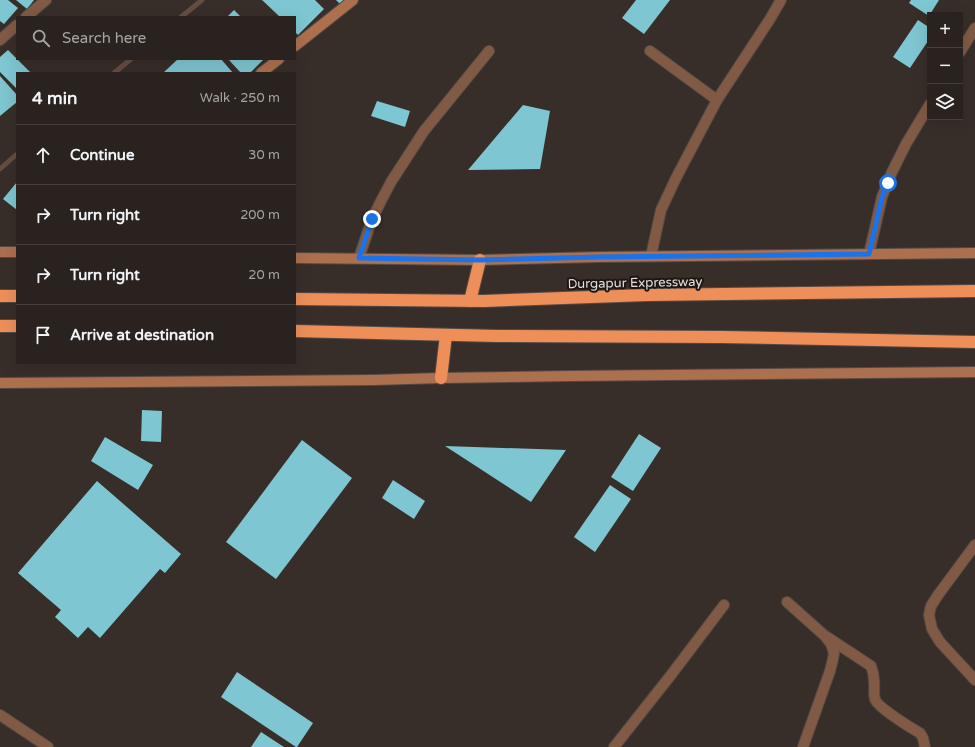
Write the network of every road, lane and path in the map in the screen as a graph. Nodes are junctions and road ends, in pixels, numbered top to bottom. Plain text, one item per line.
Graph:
1 (46, 0) edge
2 (353, 0) edge
3 (781, 0) edge
4 (27, 16) edge
5 (16, 26) edge
6 (975, 28) edge
7 (0, 40) edge
8 (296, 45) edge
9 (962, 48) edge
10 (489, 51) dead end
11 (650, 51) dead end
12 (278, 60) edge
13 (262, 72) edge
14 (717, 100) junction
15 (927, 109) edge
16 (0, 252) edge
17 (16, 252) edge
18 (975, 253) edge
19 (869, 254) junction
20 (651, 256) junction
21 (296, 258) edge
22 (359, 258) junction
23 (480, 260) junction
24 (975, 291) edge
25 (0, 296) edge
26 (16, 296) edge
27 (296, 299) edge
28 (470, 301) junction
29 (0, 326) edge
30 (16, 326) edge
31 (296, 331) edge
32 (446, 335) junction
33 (975, 342) edge
34 (975, 372) edge
35 (441, 378) junction
36 (0, 383) edge
37 (975, 544) edge
38 (787, 602) dead end
39 (724, 605) dead end
40 (825, 636) junction
41 (975, 680) edge
42 (0, 715) edge
43 (48, 747) edge
44 (614, 747) edge
45 (803, 747) edge
46 (925, 747) edge

1 - 4 street
2 - 8 street
3 - 14 street
5 - 7 street
6 - 9 street
10 - 22 street
11 - 14 street
12 - 13 street
14 - 20 street
15 - 19 street
16 - 17 street
18 - 19 street
19 - 20 street
20 - 23 street
21 - 22 street
22 - 23 street
23 - 28 highway
24 - 28 highway, Durgapur Expressway
25 - 26 highway
27 - 28 highway, Durgapur Expressway
29 - 30 highway
31 - 32 highway
32 - 33 highway
32 - 35 highway
34 - 35 street
35 - 36 street
37 - 41 street
38 - 40 street
39 - 44 street
40 - 45 street
40 - 46 street
42 - 43 street

